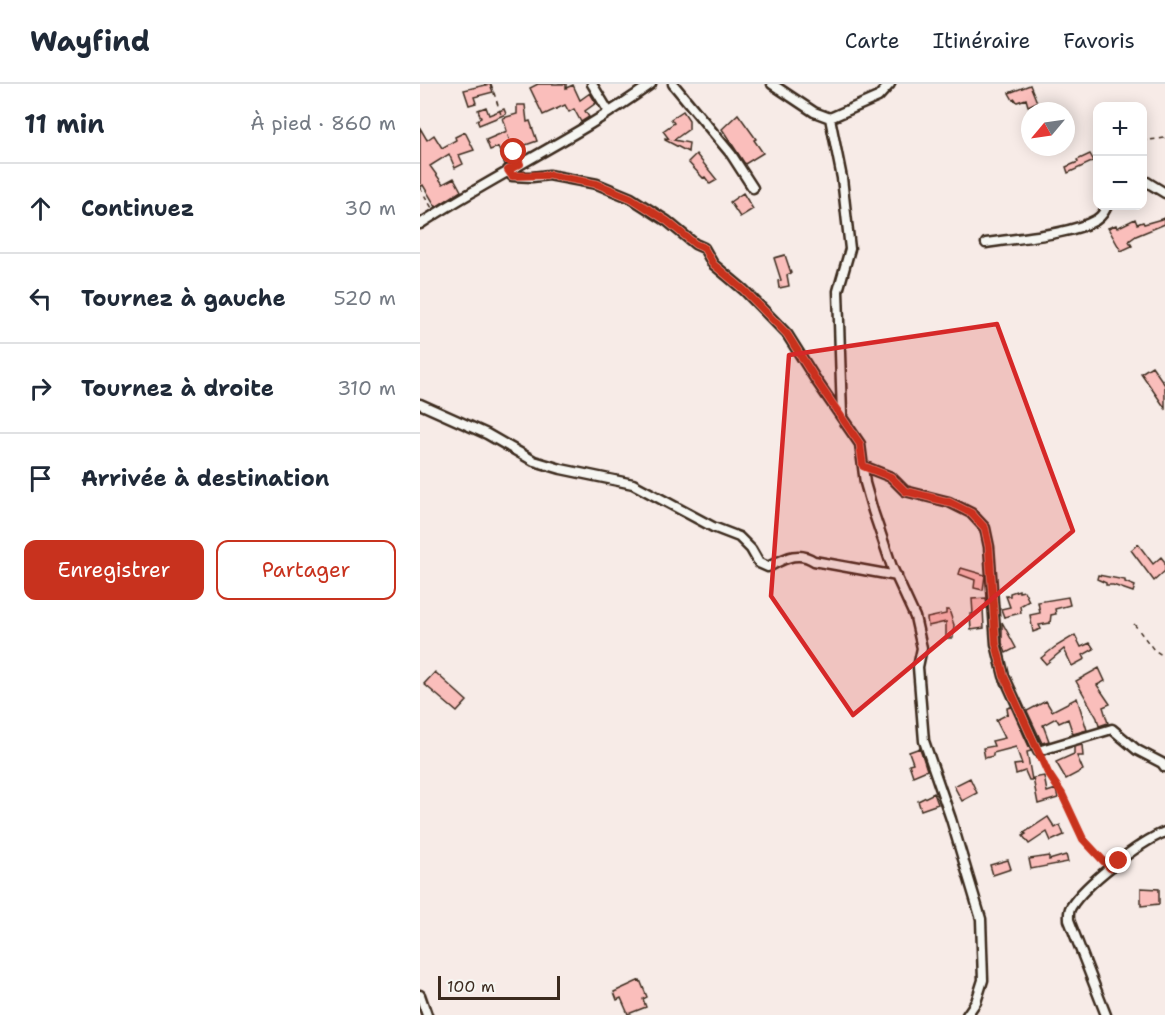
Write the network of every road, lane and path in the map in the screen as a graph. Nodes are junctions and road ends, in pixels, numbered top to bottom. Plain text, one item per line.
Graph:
1 (491, 84) edge
2 (592, 84) edge
3 (651, 84) edge
4 (673, 84) edge
5 (772, 84) edge
6 (890, 84) edge
7 (609, 112) junction
8 (830, 118) junction
9 (1165, 138) edge
10 (1147, 140) edge
11 (520, 164) junction
12 (508, 170) junction
13 (1147, 182) edge
14 (420, 188) edge
15 (753, 188) dead end
16 (1165, 193) edge
17 (1105, 210) edge
18 (435, 214) junction
19 (420, 224) edge
20 (987, 243) dead end
21 (420, 404) edge
22 (842, 416) junction
23 (863, 466) junction
24 (897, 576) junction
25 (1134, 624) dead end
26 (1165, 657) edge
27 (1038, 751) junction
28 (1165, 767) edge
29 (1165, 832) edge
30 (1110, 868) junction
31 (420, 995) edge
32 (427, 1015) edge
33 (967, 1015) edge
34 (1106, 1015) edge

1 - 11 path
2 - 7 street
3 - 7 street
4 - 15 street
5 - 8 street
6 - 8 street
7 - 11 street
8 - 22 street
9 - 10 path
11 - 12 street
12 - 18 street
12 - 22 street
13 - 16 street
14 - 18 path
17 - 20 street
18 - 19 street
21 - 24 street
22 - 23 street
23 - 24 street
23 - 27 street
24 - 33 street
25 - 26 path
27 - 28 street
27 - 30 path
29 - 30 street
30 - 34 street
31 - 32 street

